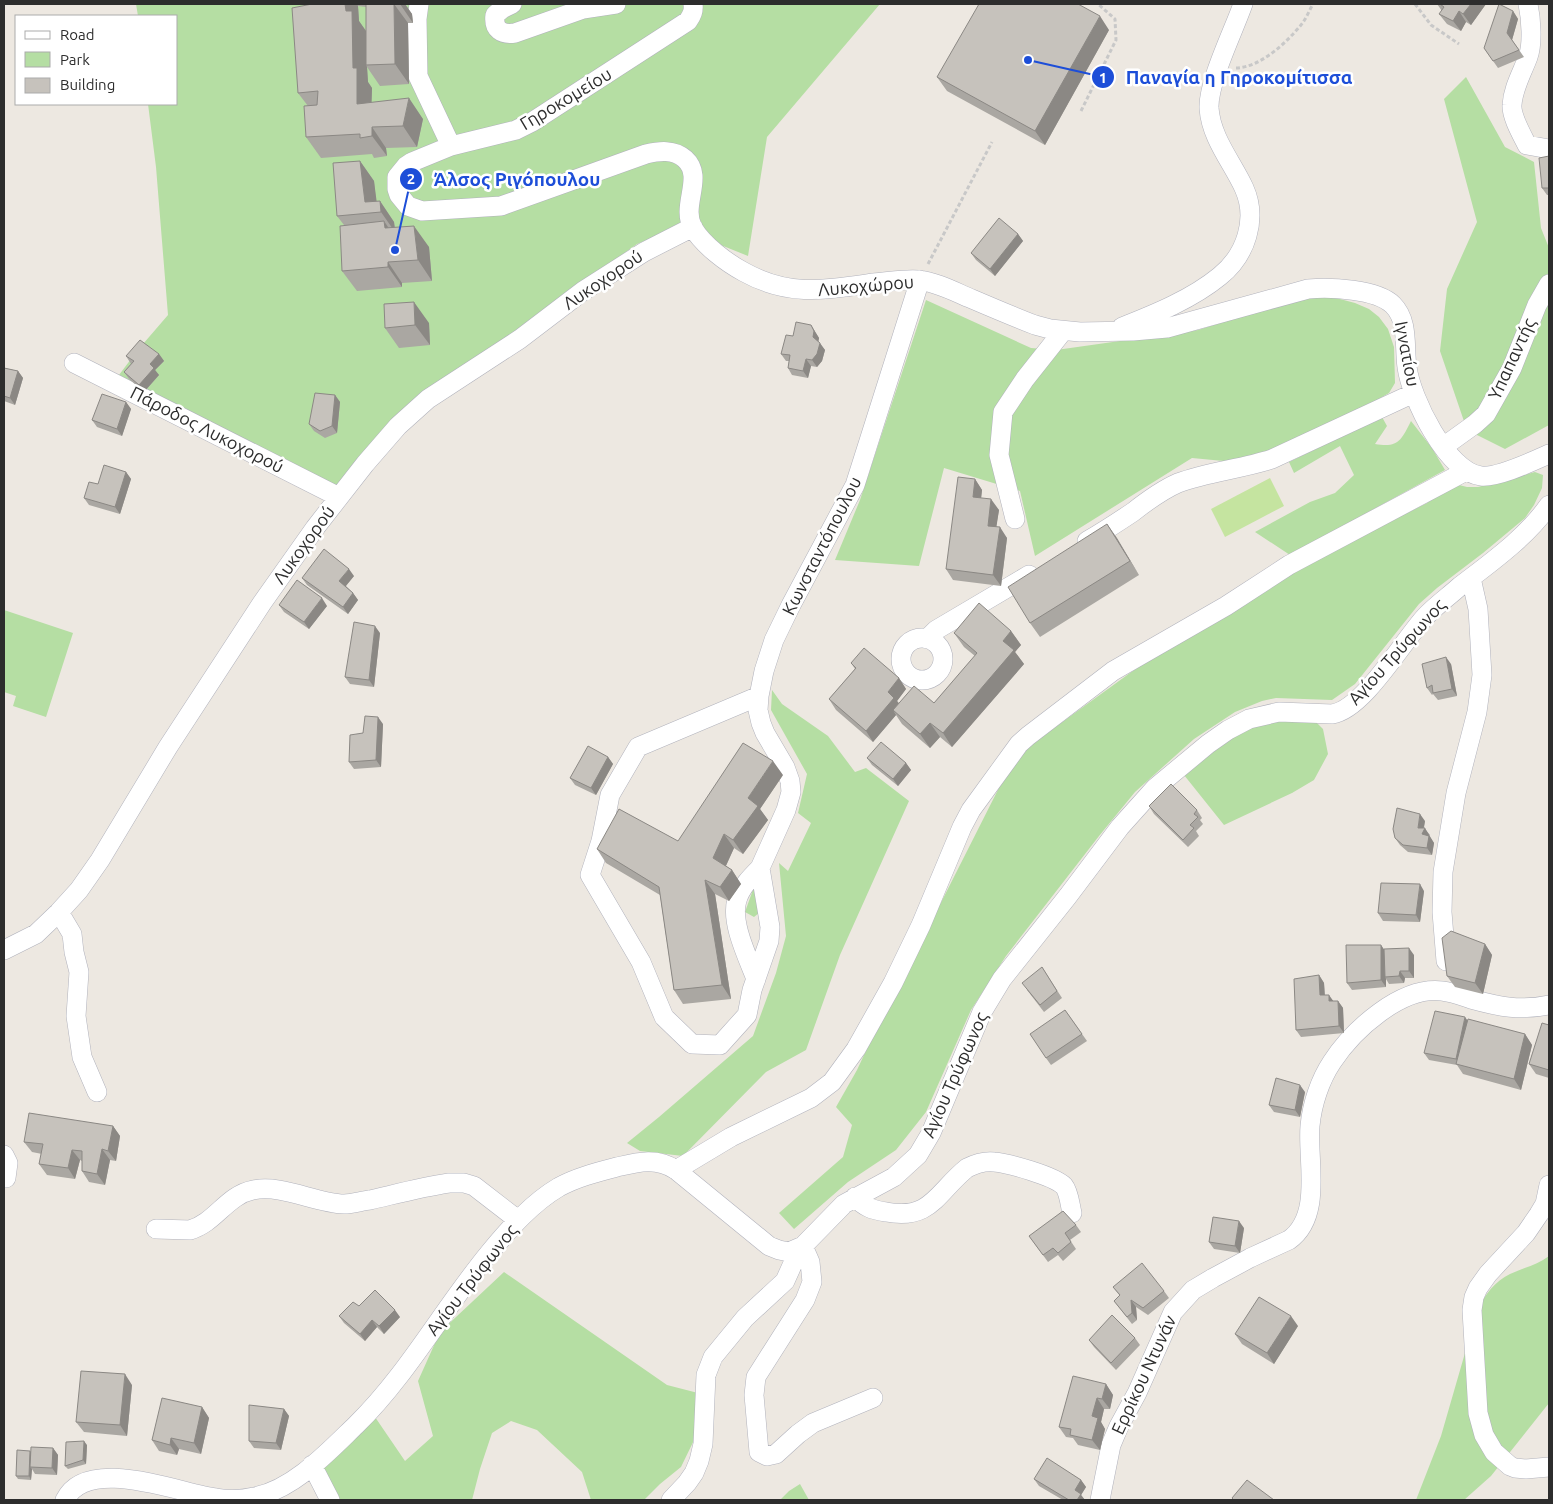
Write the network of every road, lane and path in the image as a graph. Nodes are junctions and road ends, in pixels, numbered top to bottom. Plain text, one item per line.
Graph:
1 (419, 4) edge
2 (512, 4) edge
3 (616, 4) edge
4 (693, 4) edge
5 (1098, 4) edge
6 (1313, 4) edge
7 (1415, 4) edge
8 (1528, 4) edge
9 (1239, 6) edge
10 (1459, 44) dead end
11 (1219, 68) junction
12 (1081, 111) dead end
13 (992, 142) dead end
14 (451, 146) junction
15 (1549, 149) edge
16 (693, 227) junction
17 (920, 280) junction
18 (1549, 284) edge
19 (1063, 331) junction
20 (1112, 331) junction
21 (74, 363) dead end
22 (1414, 393) junction
23 (1443, 447) junction
24 (1549, 454) edge
25 (1466, 471) junction
26 (339, 497) junction
27 (1549, 505) edge
28 (1015, 519) dead end
29 (1075, 548) edge
30 (1041, 568) edge
31 (1471, 578) junction
32 (927, 639) dead end
33 (759, 696) junction
34 (760, 868) junction
35 (59, 912) junction
36 (4, 950) edge
37 (756, 978) junction
38 (1450, 992) junction
39 (1549, 1005) edge
40 (97, 1092) dead end
41 (4, 1156) edge
42 (676, 1170) junction
43 (4, 1178) edge
44 (1549, 1185) edge
45 (855, 1197) junction
46 (1072, 1213) dead end
47 (518, 1220) junction
48 (156, 1229) dead end
49 (800, 1248) junction
50 (873, 1398) dead end
51 (312, 1465) junction
52 (1549, 1467) edge
53 (65, 1500) edge
54 (330, 1500) edge
55 (671, 1500) edge
56 (1100, 1500) edge

1 - 14 street
2 - 3 street
4 - 14 street, Γηροκομείου
5 - 12 path
6 - 11 path
7 - 10 path
8 - 15 street
9 - 11 street
11 - 20 street
13 - 17 path
14 - 16 street, Γηροκομείου
16 - 17 street, Λυκοχώρου
16 - 26 street, Λυκοχορού
17 - 19 street, Λυκοχώρου
17 - 33 street, Κωνσταντόπουλου
18 - 23 street, Υπαπαντής
19 - 20 street, Λυκοχώρου
19 - 28 street
20 - 22 street, Ιγνατίου
21 - 26 street, Πάροδος Λυκοχορού
22 - 23 street, Ιγνατίου
22 - 29 street
23 - 25 street, Ιγνατίου
24 - 25 street
25 - 42 street
26 - 35 street, Λυκοχορού
27 - 31 street, Αγίου Τρύφωνος
30 - 32 street
31 - 38 street
31 - 45 street, Αγίου Τρύφωνος
33 - 34 street, Κωνσταντόπουλου
33 - 37 street
34 - 37 street
34 - 37 street, Κωνσταντόπουλου
35 - 36 street, Λυκοχορού
35 - 40 street
38 - 39 street, Ερρίκου Ντυνάν
38 - 56 street, Ερρίκου Ντυνάν
41 - 43 street
42 - 47 street, Αγίου Τρύφωνος
42 - 49 street, Αγίου Τρύφωνος
44 - 52 street
45 - 46 street
45 - 49 street, Αγίου Τρύφωνος
47 - 48 street
47 - 51 street, Αγίου Τρύφωνος
49 - 50 street
49 - 55 street
51 - 53 street, Αγίου Τρύφωνος
51 - 54 street

